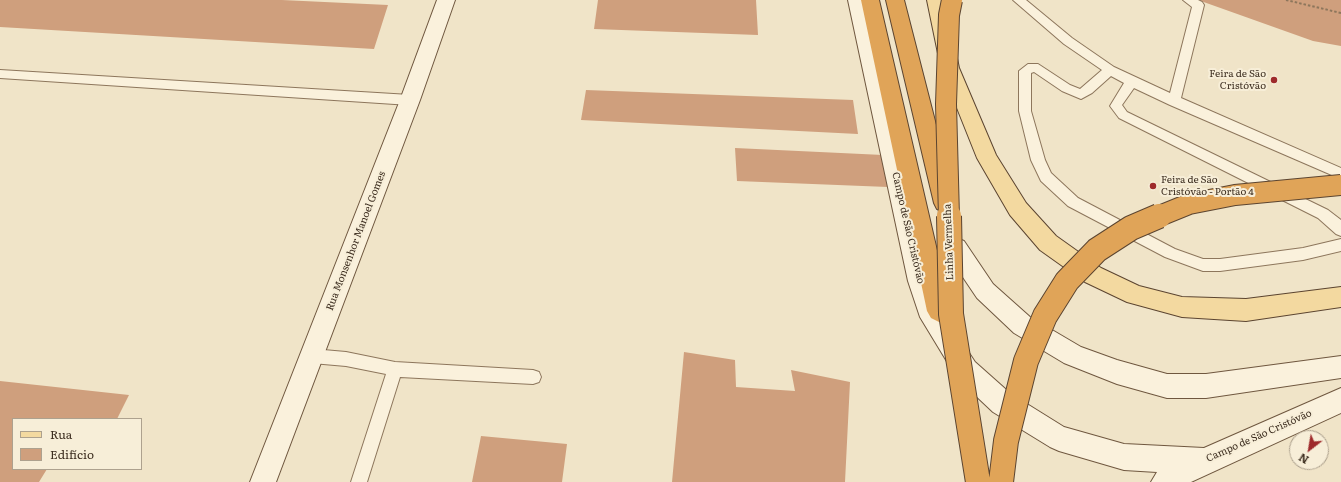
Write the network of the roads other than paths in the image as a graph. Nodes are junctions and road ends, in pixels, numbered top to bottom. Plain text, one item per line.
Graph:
1 (446, 0) edge
2 (857, 0) edge
3 (870, 0) edge
4 (895, 0) edge
5 (936, 0) edge
6 (943, 0) edge
7 (952, 0) edge
8 (1019, 0) edge
9 (1189, 0) edge
10 (1110, 70) junction
11 (0, 74) edge
12 (1132, 82) junction
13 (410, 100) junction
14 (1174, 102) junction
15 (1341, 174) edge
16 (1341, 185) edge
17 (1341, 230) edge
18 (1341, 245) edge
19 (956, 248) joint
20 (1341, 297) edge
21 (939, 311) junction
22 (312, 356) junction
23 (1341, 367) edge
24 (395, 369) junction
25 (533, 377) dead end
26 (1341, 400) edge
27 (1204, 461) junction
28 (263, 482) edge
29 (359, 482) edge
30 (964, 482) edge
31 (978, 482) edge
32 (1001, 482) edge
33 (1164, 482) edge

1 - 13 street, Rua Monsenhor Manoel Gomes
2 - 27 street, Campo de São Cristóvão
3 - 21 highway
4 - 19 highway
5 - 20 main road
6 - 21 highway, Linha Vermelha
7 - 31 highway, Linha Vermelha, bridge
8 - 10 lane
9 - 14 lane
10 - 12 lane
10 - 18 lane
11 - 13 lane
12 - 14 lane
12 - 17 lane
13 - 22 street, Rua Monsenhor Manoel Gomes
14 - 15 lane
16 - 32 highway, bridge
19 - 23 street
21 - 30 highway, Linha Vermelha
22 - 24 lane
22 - 28 street, Rua Monsenhor Manoel Gomes
24 - 25 lane
24 - 29 lane
26 - 27 street, Campo de São Cristóvão
27 - 33 street

